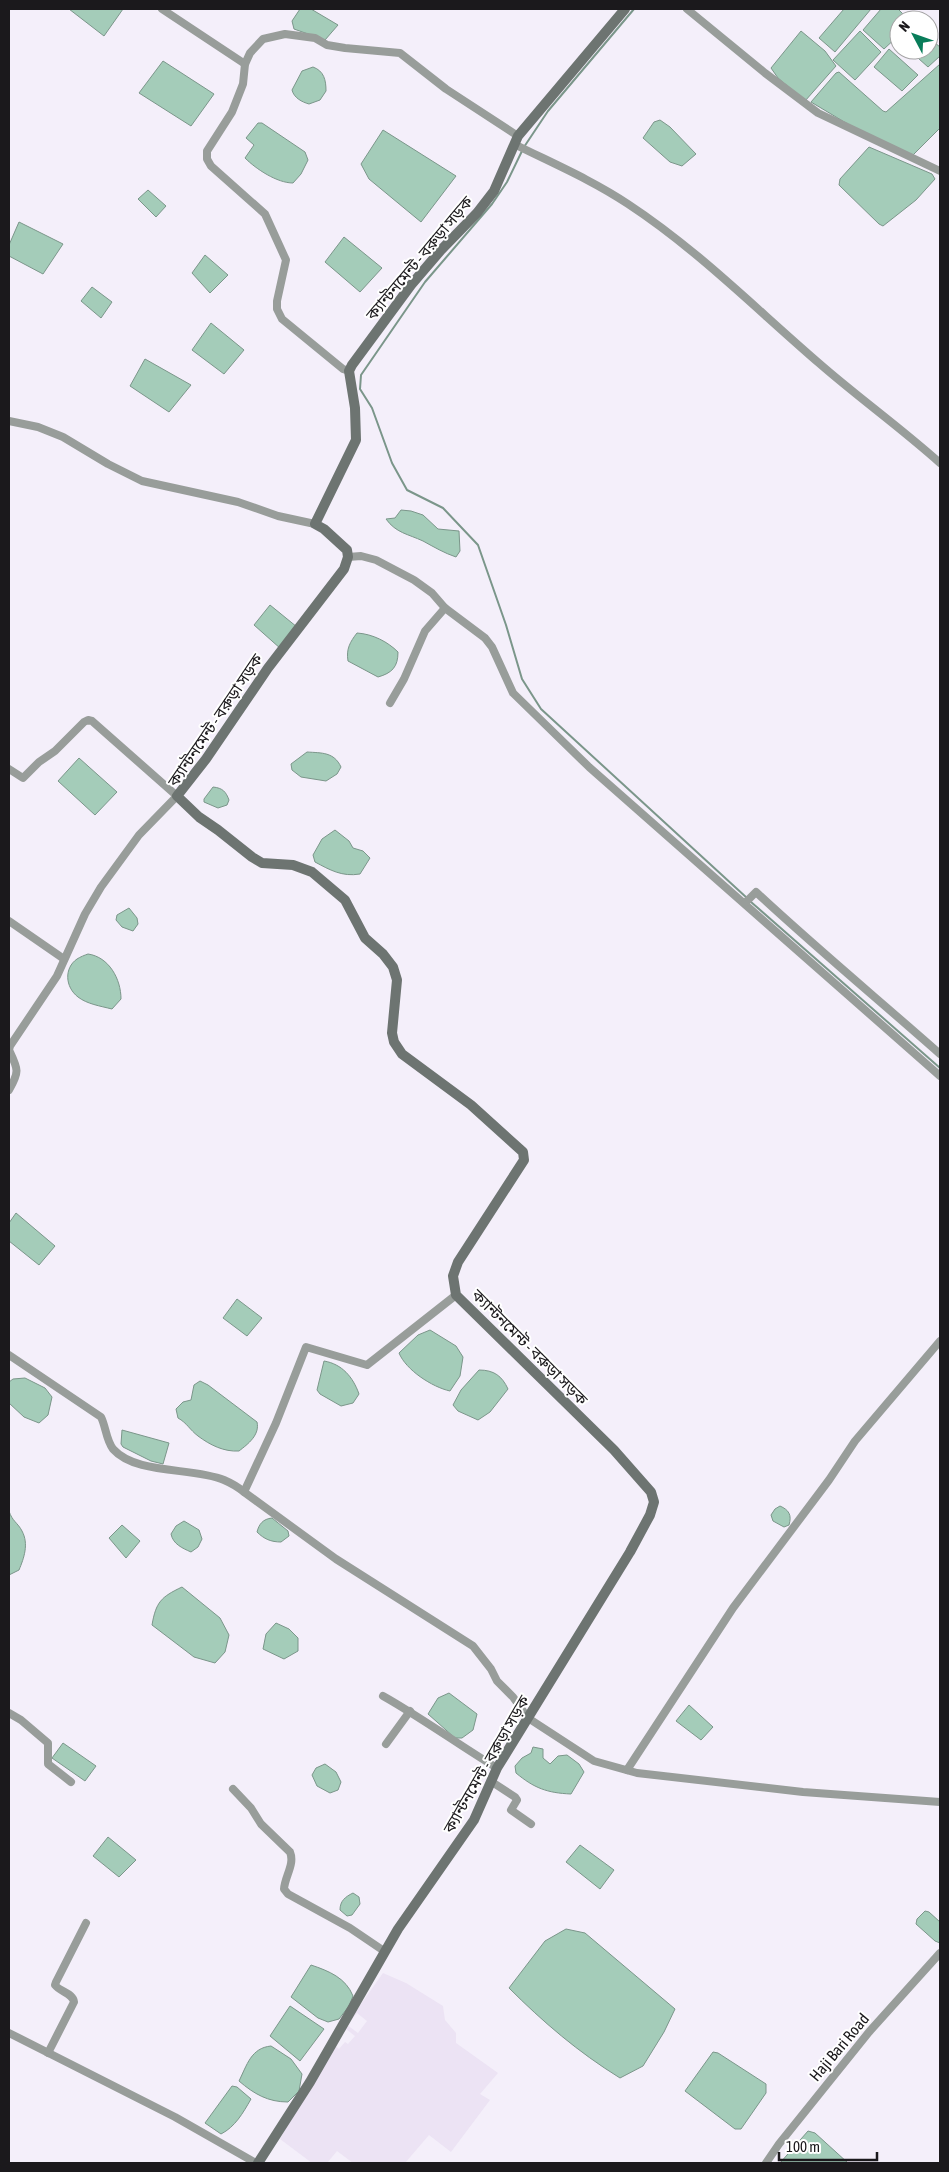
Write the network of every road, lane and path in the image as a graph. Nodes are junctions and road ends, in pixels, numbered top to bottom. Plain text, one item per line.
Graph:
1 (162, 9) edge
2 (625, 9) edge
3 (687, 9) edge
4 (245, 64) junction
5 (516, 140) junction
6 (940, 171) edge
7 (349, 371) junction
8 (9, 421) edge
9 (940, 463) edge
10 (315, 524) junction
11 (348, 558) junction
12 (445, 608) junction
13 (390, 703) dead end
14 (9, 769) edge
15 (177, 796) junction
16 (746, 902) junction
17 (9, 921) edge
18 (64, 959) junction
19 (940, 1054) edge
20 (940, 1076) edge
21 (9, 1090) edge
22 (456, 1295) junction
23 (940, 1341) edge
24 (9, 1355) edge
25 (244, 1492) junction
26 (383, 1696) dead end
27 (410, 1711) junction
28 (9, 1713) edge
29 (528, 1718) junction
30 (386, 1744) dead end
31 (498, 1768) junction
32 (627, 1770) junction
33 (71, 1782) dead end
34 (492, 1782) junction
35 (233, 1789) dead end
36 (940, 1802) edge
37 (531, 1824) dead end
38 (86, 1923) dead end
39 (384, 1951) junction
40 (940, 1953) edge
41 (9, 2033) edge
42 (48, 2053) junction
43 (257, 2163) edge
44 (766, 2163) edge

1 - 4 street
2 - 5 main road, ক্যান্টনমেন্ট - বরুড়া সড়ক
3 - 6 street
4 - 5 street
4 - 7 street
5 - 7 main road, ক্যান্টনমেন্ট - বরুড়া সড়ক
5 - 9 street
7 - 10 main road
8 - 10 street
10 - 11 main road
11 - 12 street
11 - 15 main road, ক্যান্টনমেন্ট - বরুড়া সড়ক
12 - 13 street
12 - 16 street
14 - 15 street
15 - 18 street
15 - 22 main road, ক্যান্টনমেন্ট - বরুড়া সড়ক
16 - 19 street
16 - 20 street
17 - 18 street
18 - 21 street
22 - 25 street
22 - 29 main road, ক্যান্টনমেন্ট - বরুড়া সড়ক
23 - 32 street
24 - 25 street
25 - 29 street
26 - 27 street
27 - 30 street
27 - 31 street
28 - 33 street
29 - 31 main road, ক্যান্টনমেন্ট - বরুড়া সড়ক
29 - 32 street
31 - 34 main road, ক্যান্টনমেন্ট - বরুড়া সড়ক
32 - 36 street
34 - 37 street
34 - 39 main road, ক্যান্টনমেন্ট - বরুড়া সড়ক
35 - 39 street
38 - 42 street
39 - 43 main road, ক্যান্টনমেন্ট - বরুড়া সড়ক
40 - 44 street, Haji Bari Road
41 - 42 street
42 - 43 street

